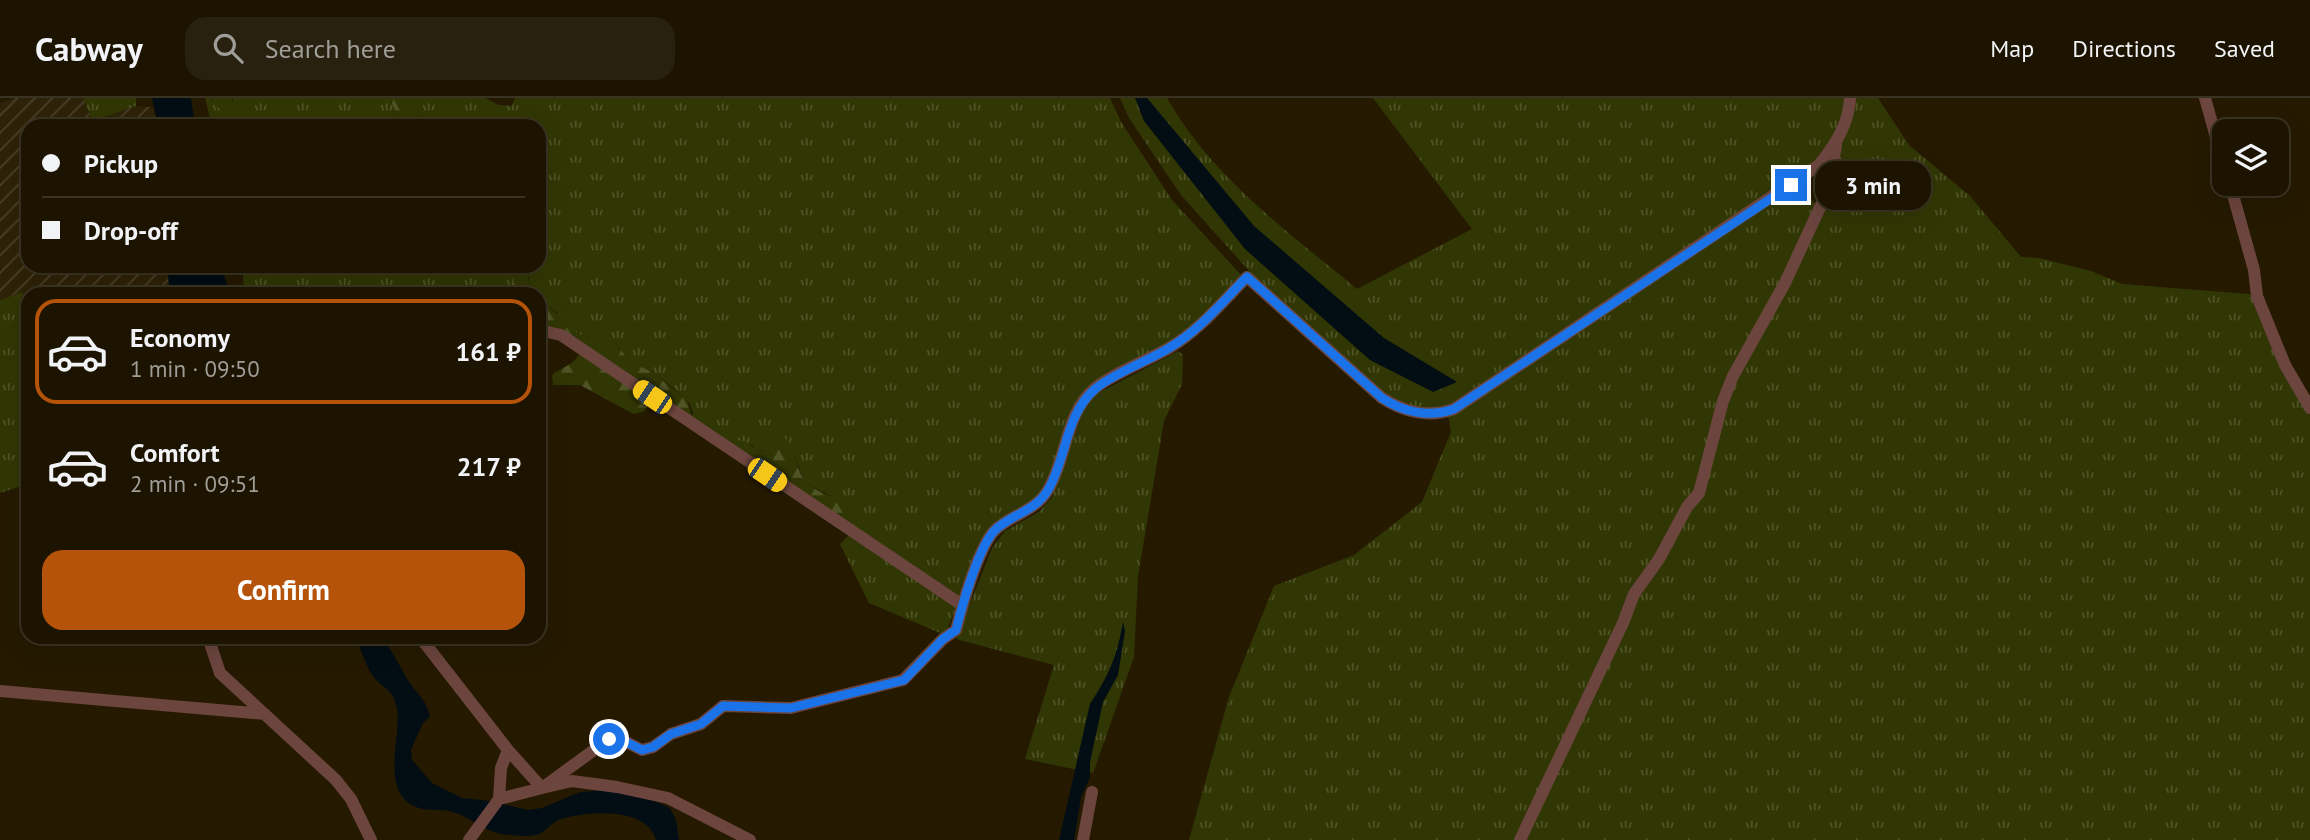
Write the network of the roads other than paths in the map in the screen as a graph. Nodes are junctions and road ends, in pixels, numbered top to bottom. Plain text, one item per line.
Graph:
1 (1850, 98) edge
2 (2204, 98) edge
3 (2212, 125) edge
4 (1837, 142) junction
5 (2233, 196) edge
6 (546, 332) edge
7 (2310, 408) edge
8 (962, 605) junction
9 (210, 644) edge
10 (425, 644) edge
11 (0, 691) edge
12 (265, 714) junction
13 (508, 750) junction
14 (542, 788) junction
15 (1091, 792) dead end
16 (499, 799) junction
17 (472, 838) edge
18 (372, 840) edge
19 (750, 840) edge
20 (1083, 840) edge
21 (1520, 840) edge

1 - 4 street
2 - 3 street
4 - 8 street
4 - 21 street
5 - 7 street
6 - 8 street
8 - 14 street
9 - 12 street
10 - 13 street
11 - 12 street
12 - 18 street
13 - 14 street
13 - 16 street
14 - 16 street
14 - 19 street
15 - 20 street
16 - 17 street

